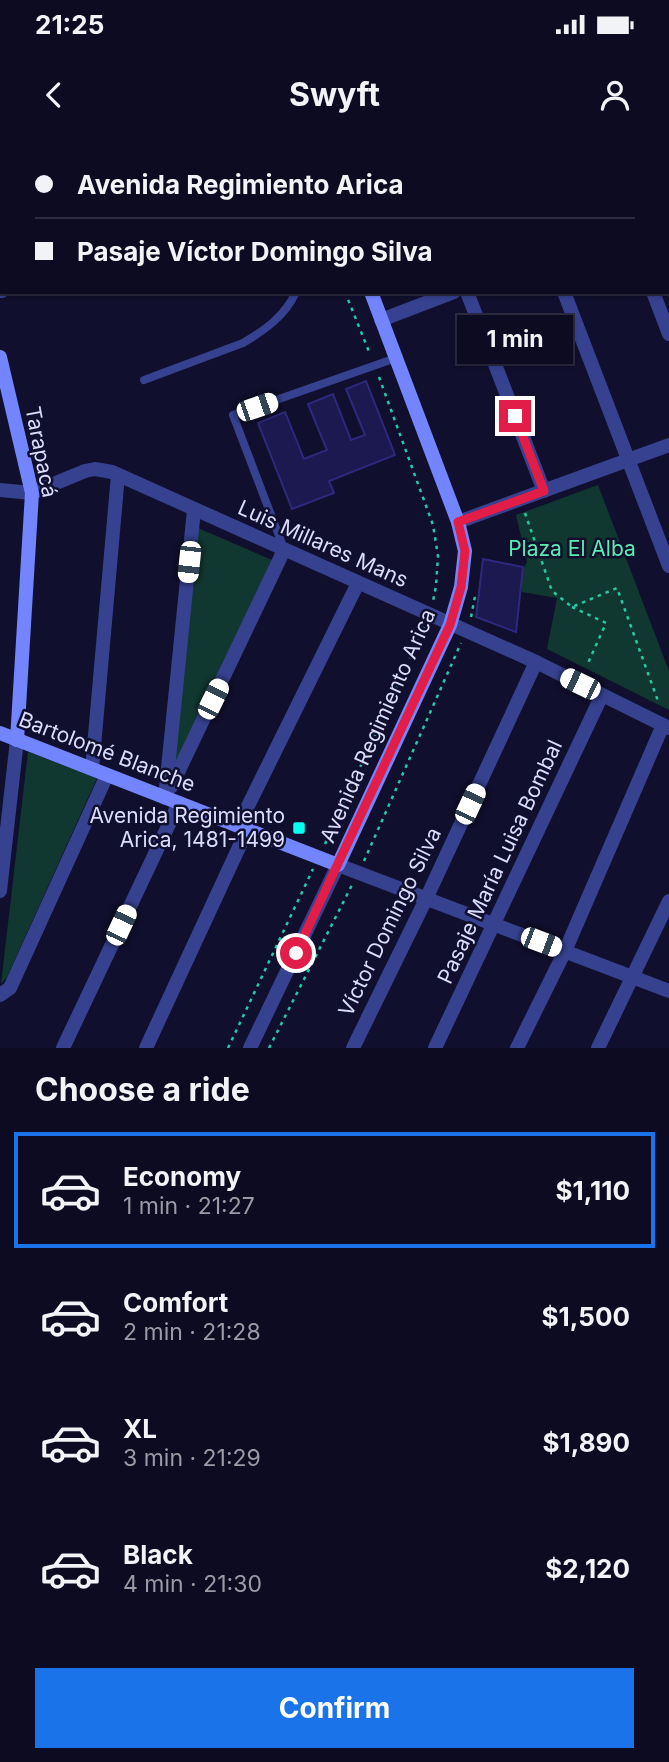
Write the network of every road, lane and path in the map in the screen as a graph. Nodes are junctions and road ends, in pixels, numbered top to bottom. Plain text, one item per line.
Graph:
1 (295, 294) edge
2 (346, 294) edge
3 (372, 294) edge
4 (449, 294) edge
5 (468, 294) edge
6 (565, 294) edge
7 (654, 294) edge
8 (382, 320) junction
9 (669, 334) edge
10 (0, 357) edge
11 (396, 358) junction
12 (375, 365) junction
13 (144, 380) dead end
14 (669, 445) edge
15 (629, 460) junction
16 (118, 475) junction
17 (0, 490) edge
18 (544, 491) junction
19 (32, 493) junction
20 (520, 499) junction
21 (194, 510) junction
22 (458, 522) junction
23 (284, 550) junction
24 (669, 566) edge
25 (358, 583) junction
26 (572, 607) junction
27 (429, 615) junction
28 (450, 625) junction
29 (536, 662) junction
30 (588, 663) dead end
31 (603, 695) junction
32 (658, 701) dead end
33 (666, 727) edge
34 (0, 733) edge
35 (17, 740) junction
36 (92, 769) junction
37 (107, 775) junction
38 (172, 800) junction
39 (247, 830) junction
40 (318, 858) junction
41 (338, 865) junction
42 (0, 891) edge
43 (426, 899) junction
44 (669, 901) edge
45 (494, 924) junction
46 (565, 951) junction
47 (633, 977) junction
48 (669, 991) edge
49 (0, 995) edge
50 (64, 1048) edge
51 (146, 1048) edge
52 (228, 1048) edge
53 (250, 1048) edge
54 (353, 1048) edge
55 (435, 1048) edge
56 (517, 1048) edge
57 (598, 1048) edge

1 - 13 lane
2 - 12 path
3 - 8 street, Avenida Regimiento Arica
4 - 8 street
5 - 18 street
6 - 15 street
7 - 9 street
8 - 11 street, Avenida Regimiento Arica
10 - 19 street, Tarapacá
11 - 12 lane
11 - 22 street, Avenida Regimiento Arica
12 - 23 lane
12 - 27 path
14 - 15 street
15 - 18 street
15 - 24 street
16 - 19 street, Luis Millares Mans
16 - 21 street, Luis Millares Mans
16 - 36 street
17 - 19 street
18 - 20 street
19 - 35 street, Tarapacá
20 - 22 street
20 - 26 path
21 - 23 street, Luis Millares Mans
21 - 38 street
22 - 28 street, Avenida Regimiento Arica
23 - 25 street, Luis Millares Mans
23 - 38 street
25 - 27 street, Luis Millares Mans
25 - 39 street
26 - 30 path
26 - 32 path
27 - 28 street, Luis Millares Mans
27 - 40 path
28 - 29 street, Luis Millares Mans
28 - 41 street, Avenida Regimiento Arica
29 - 31 street, Luis Millares Mans
29 - 43 street, Víctor Domingo Silva
31 - 33 street, Luis Millares Mans
31 - 45 street, Pasaje María Luisa Bombal
33 - 46 street
34 - 35 street, Bartolomé Blanche
35 - 36 street, Bartolomé Blanche
35 - 42 street, Tarapacá
36 - 37 street, Bartolomé Blanche
37 - 38 street, Bartolomé Blanche
37 - 49 street
38 - 39 street, Bartolomé Blanche
38 - 50 street
39 - 40 street, Bartolomé Blanche
39 - 51 street
40 - 41 street, Bartolomé Blanche
40 - 52 path
41 - 43 street, Bartolomé Blanche
41 - 53 street, Avenida Regimiento Arica
43 - 45 street, Bartolomé Blanche
43 - 54 street, Víctor Domingo Silva
44 - 47 street
45 - 46 street, Bartolomé Blanche
45 - 55 street, Pasaje María Luisa Bombal
46 - 47 street, Bartolomé Blanche
46 - 56 street
47 - 48 street, Bartolomé Blanche
47 - 57 street

